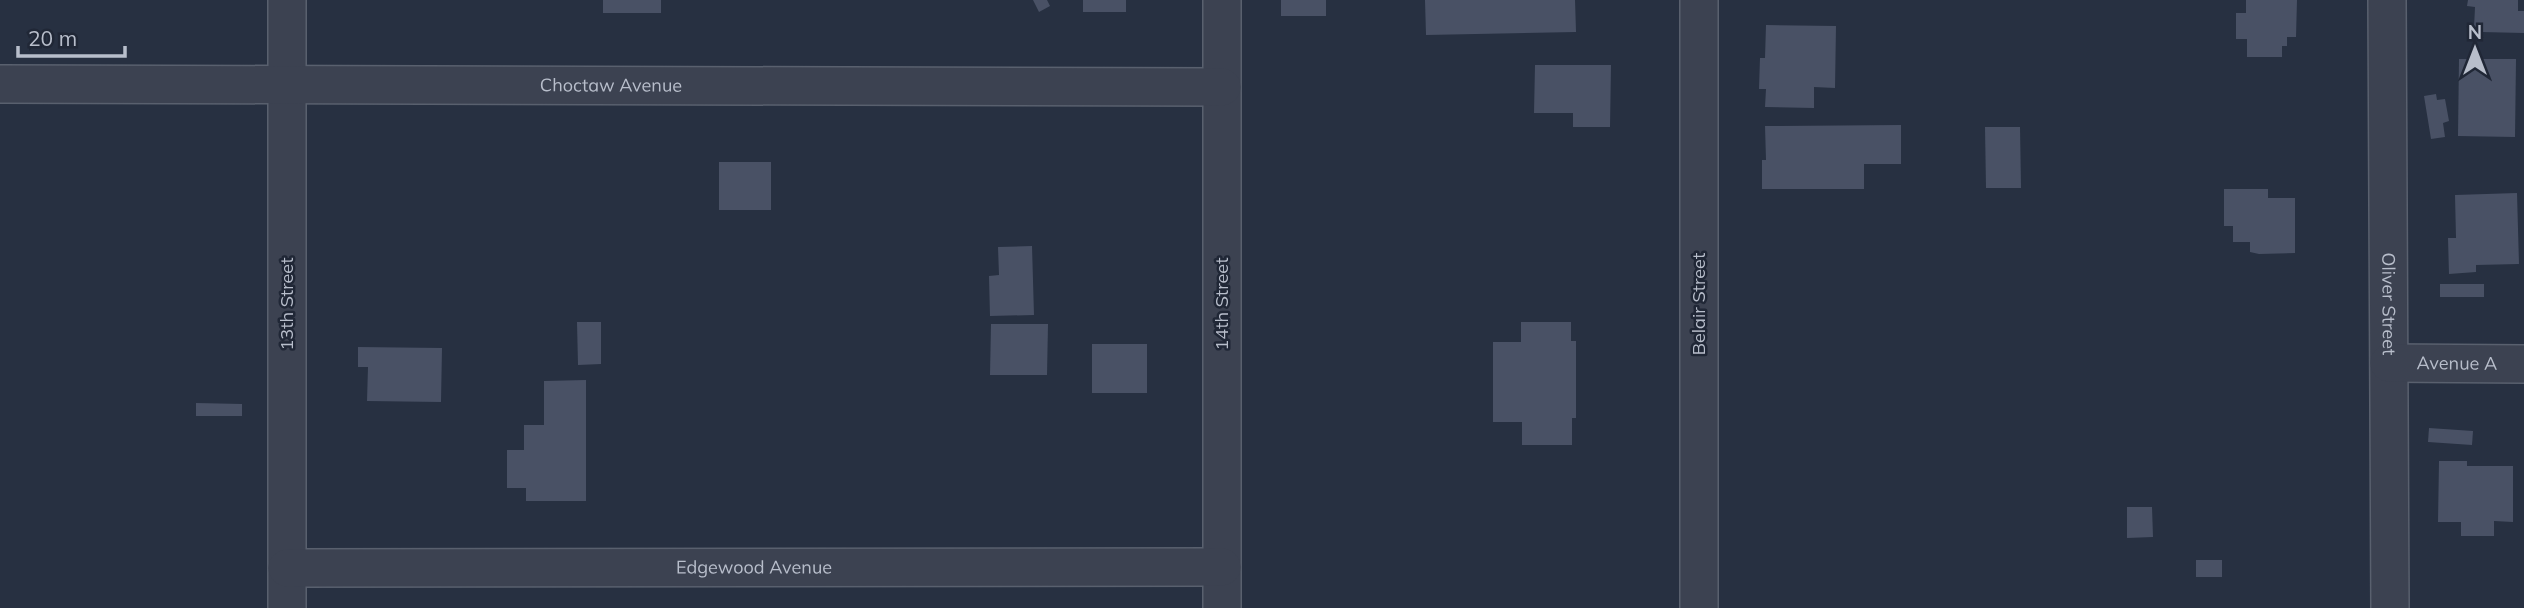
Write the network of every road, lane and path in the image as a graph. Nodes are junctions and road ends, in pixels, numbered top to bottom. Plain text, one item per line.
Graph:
1 (287, 0) edge
2 (1222, 0) edge
3 (1699, 0) edge
4 (2388, 0) edge
5 (0, 84) edge
6 (287, 85) junction
7 (1222, 87) junction
8 (2389, 363) junction
9 (2524, 364) edge
10 (1222, 567) junction
11 (287, 568) junction
12 (287, 608) edge
13 (1222, 608) edge
14 (1699, 608) edge
15 (2390, 608) edge

1 - 6 street, 13th Street
2 - 7 street, 14th Street
3 - 14 street, Belair Street
4 - 8 street, Oliver Street
5 - 6 street, Choctaw Avenue
6 - 7 street, Choctaw Avenue
6 - 11 street, 13th Street
7 - 10 street, 14th Street
8 - 9 street, Avenue A
8 - 15 street, Oliver Street
10 - 11 street, Edgewood Avenue
10 - 13 street, 14th Street
11 - 12 street, 13th Street

